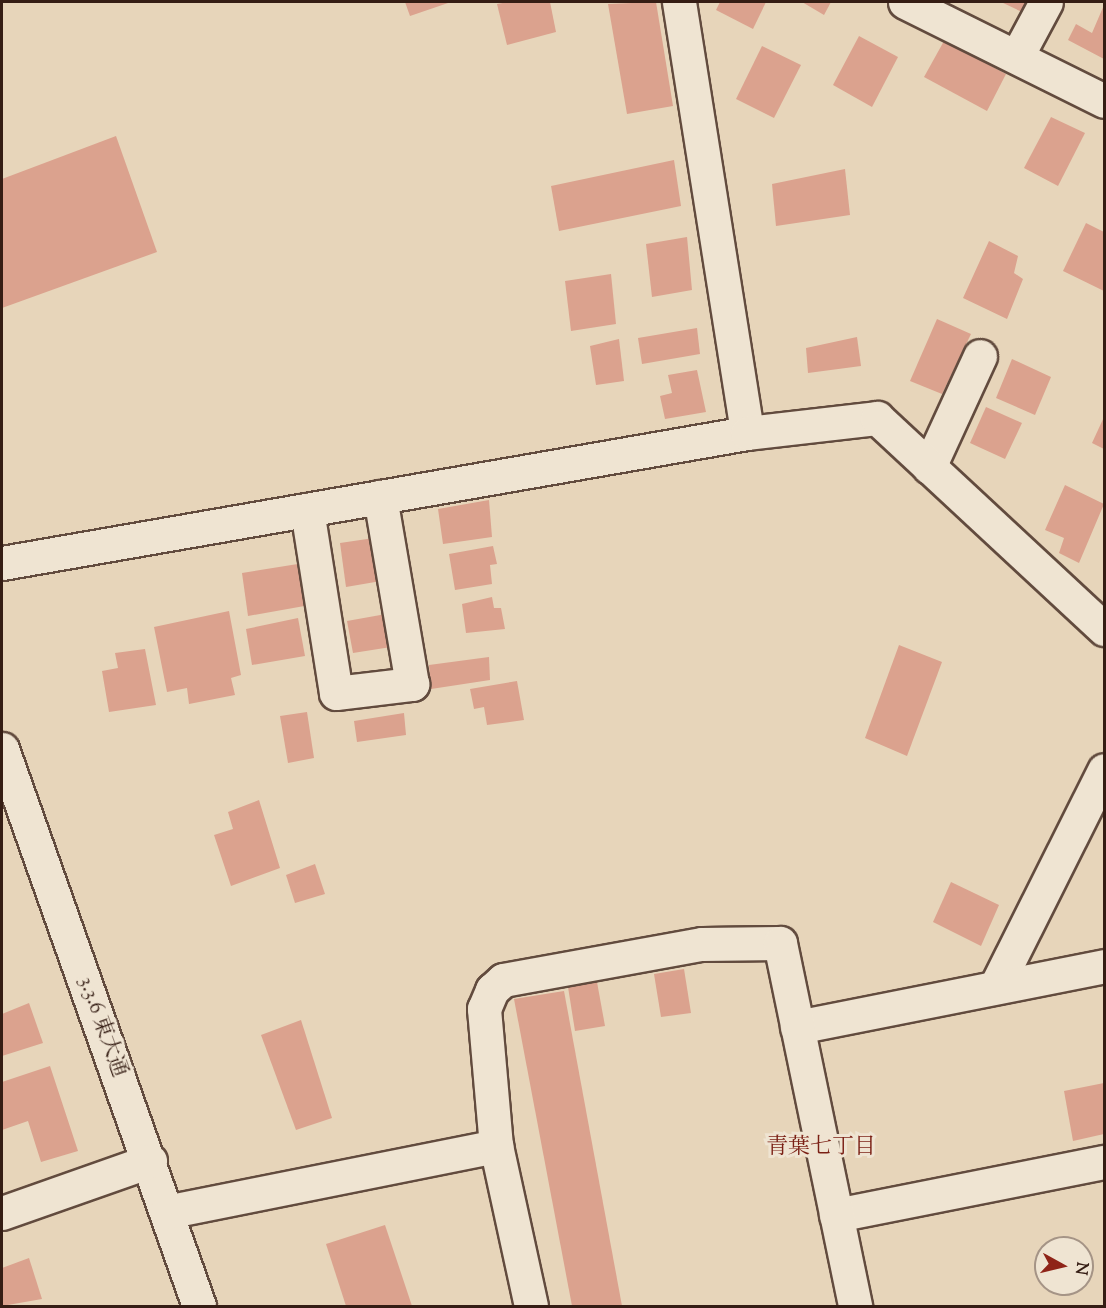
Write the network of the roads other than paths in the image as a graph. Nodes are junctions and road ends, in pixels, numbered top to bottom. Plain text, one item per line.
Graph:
1 (679, 2) edge
2 (905, 2) edge
3 (1046, 2) edge
4 (1017, 56) junction
5 (1104, 101) edge
6 (980, 356) dead end
7 (747, 434) junction
8 (929, 467) junction
9 (381, 497) junction
10 (307, 510) junction
11 (2, 563) edge
12 (1104, 629) edge
13 (2, 749) edge
14 (1104, 770) edge
15 (1104, 966) edge
16 (998, 984) junction
17 (797, 1027) junction
18 (496, 1146) junction
19 (150, 1161) junction
20 (1104, 1162) edge
21 (166, 1212) junction
22 (2, 1213) edge
23 (836, 1215) junction
24 (199, 1306) edge
25 (531, 1306) edge
26 (855, 1306) edge

1 - 7 street
2 - 4 street
3 - 4 street
4 - 5 street
6 - 8 street
7 - 8 street
7 - 9 street
8 - 12 street
9 - 10 street
9 - 10 street
10 - 11 street
13 - 19 street, 3.3.6 東大通
14 - 16 street
15 - 16 street
16 - 17 street
17 - 18 street
17 - 23 street
18 - 21 street
18 - 25 street
19 - 21 street, 3.3.6 東大通
19 - 22 street
20 - 23 street
21 - 24 street, 3.3.6 東大通
23 - 26 street

